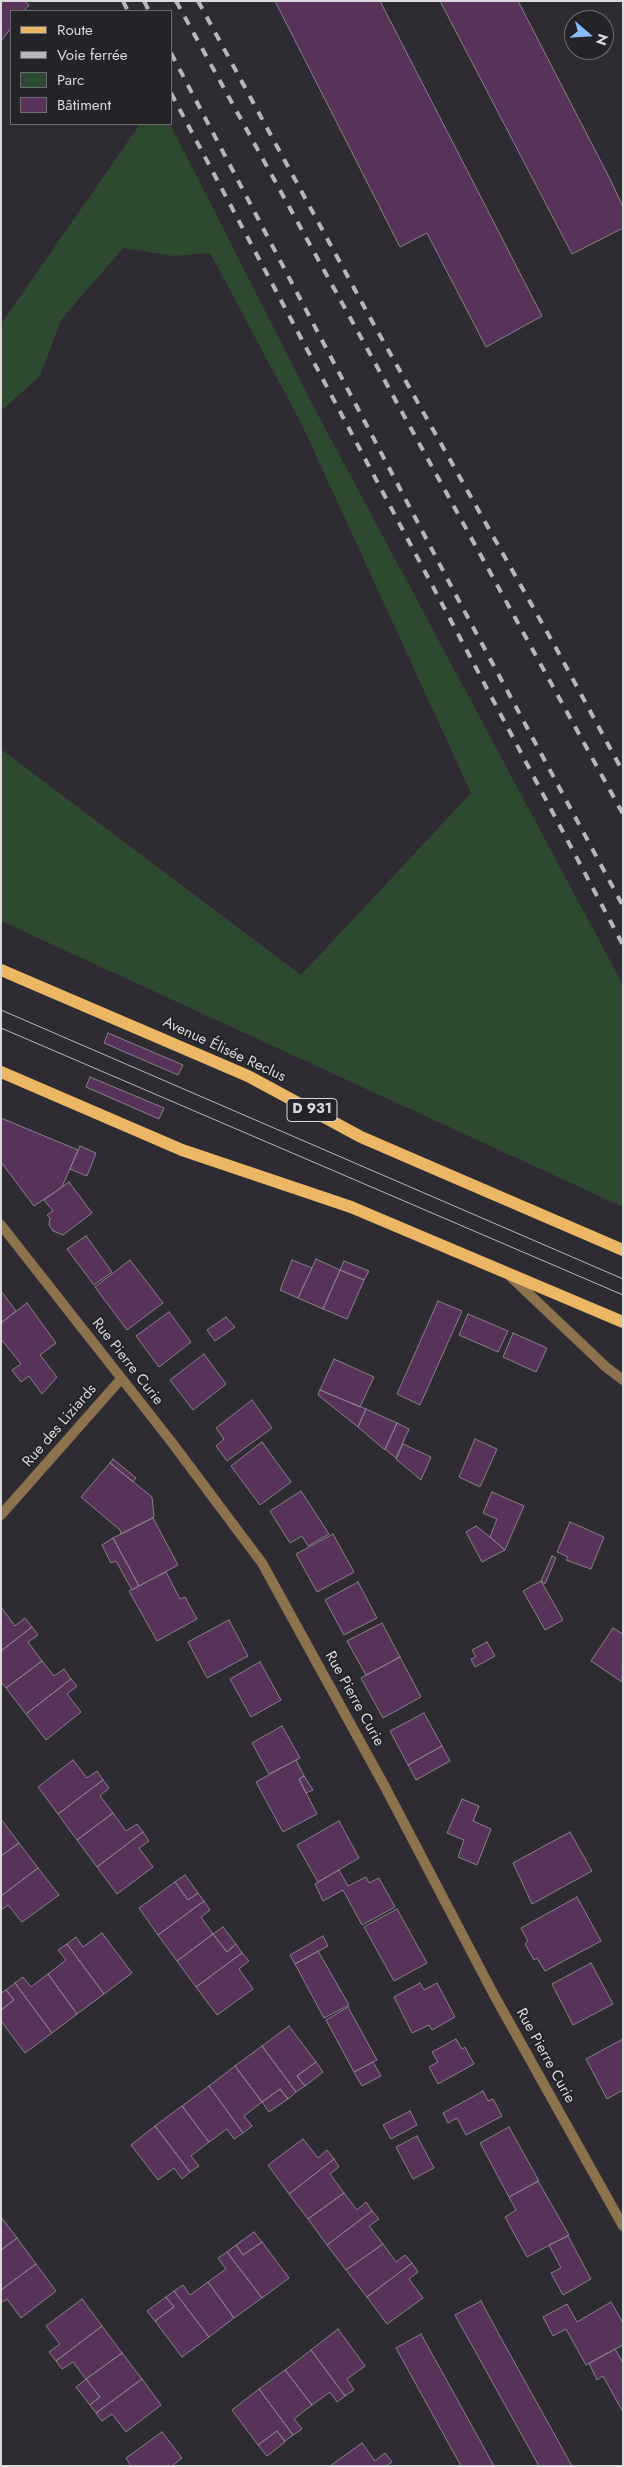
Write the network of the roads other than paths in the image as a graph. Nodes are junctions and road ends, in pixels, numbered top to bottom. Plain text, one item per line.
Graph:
1 (1, 970) edge
2 (1, 1072) edge
3 (1, 1225) edge
4 (623, 1250) edge
5 (506, 1273) junction
6 (623, 1322) edge
7 (121, 1379) junction
8 (623, 1380) edge
9 (1, 1516) edge
10 (623, 2226) edge

1 - 4 main road, Avenue Élisée Reclus / D 931
2 - 5 main road
3 - 7 street, Rue Pierre Curie
5 - 6 main road
5 - 8 street
7 - 9 street, Rue des Liziards
7 - 10 street, Rue Pierre Curie

